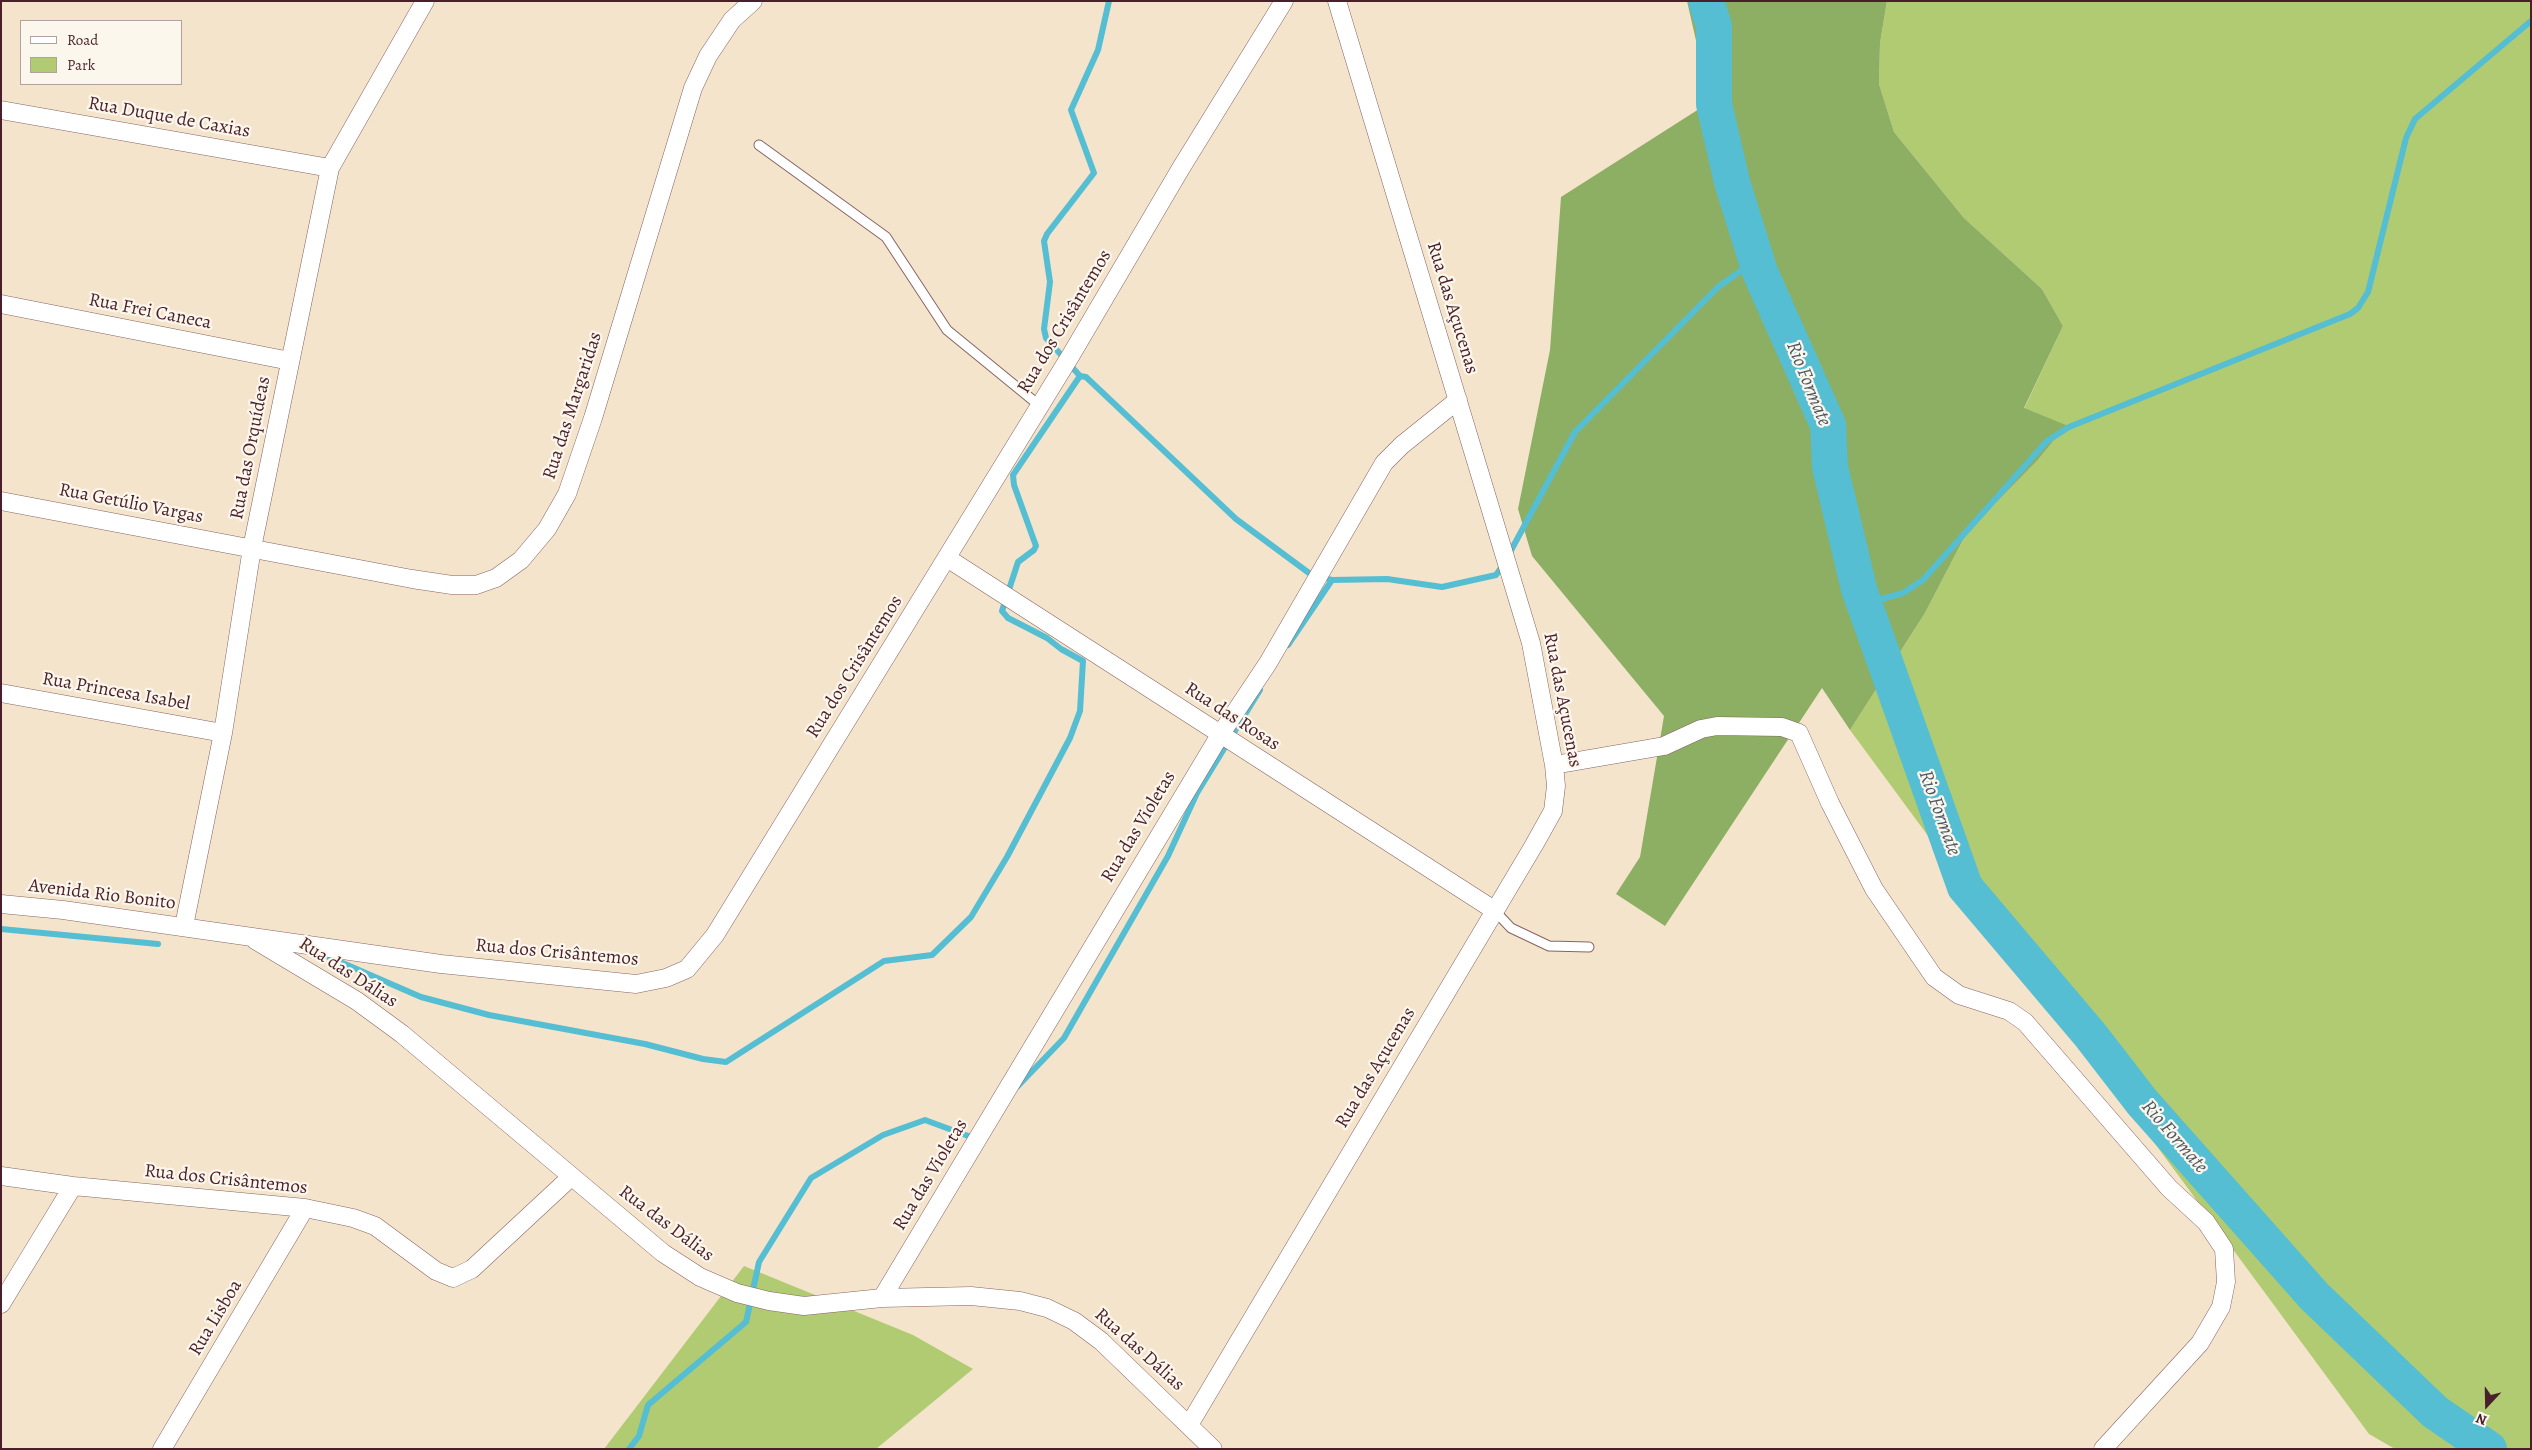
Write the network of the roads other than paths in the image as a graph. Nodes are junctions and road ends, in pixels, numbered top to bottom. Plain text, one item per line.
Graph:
1 (425, 1) edge
2 (752, 1) edge
3 (1284, 1) edge
4 (1337, 1) edge
5 (1, 110) edge
6 (759, 145) dead end
7 (330, 168) junction
8 (1, 304) edge
9 (290, 361) junction
10 (1458, 400) junction
11 (1040, 406) junction
12 (1, 501) edge
13 (252, 548) junction
14 (946, 558) junction
15 (1, 693) edge
16 (224, 733) junction
17 (1220, 735) junction
18 (1554, 765) junction
19 (1, 904) edge
20 (1494, 910) junction
21 (190, 927) junction
22 (246, 934) junction
23 (1589, 946) dead end
24 (1, 1176) edge
25 (571, 1177) junction
26 (73, 1186) junction
27 (305, 1208) junction
28 (882, 1298) junction
29 (1, 1304) edge
30 (1189, 1425) junction
31 (162, 1449) edge
32 (1213, 1449) edge
33 (2103, 1449) edge

1 - 7 street, Rua das Orquídeas
2 - 13 street, Rua das Margaridas
3 - 11 street, Rua dos Crisântemos
4 - 10 street, Rua das Açucenas
5 - 7 street, Rua Duque de Caxias
6 - 11 lane
7 - 9 street, Rua das Orquídeas
8 - 9 street, Rua Frei Caneca
9 - 13 street, Rua das Orquídeas
10 - 17 street, Rua das Violetas
10 - 18 street, Rua das Açucenas
11 - 14 street, Rua dos Crisântemos
12 - 13 street, Rua Getúlio Vargas
13 - 16 street, Rua das Orquídeas
14 - 17 street, Rua das Rosas
14 - 22 street, Rua dos Crisântemos
15 - 16 street, Rua Princesa Isabel
16 - 21 street, Rua das Orquídeas
17 - 20 street, Rua das Rosas
17 - 28 street, Rua das Violetas
18 - 20 street, Rua das Açucenas
18 - 33 street
19 - 21 street, Avenida Rio Bonito
20 - 23 lane
20 - 30 street, Rua das Açucenas
21 - 22 street, Rua dos Crisântemos
22 - 25 street, Rua das Dálias
24 - 26 street, Rua dos Crisântemos
25 - 27 street, Rua dos Crisântemos
25 - 28 street, Rua das Dálias
26 - 27 street, Rua dos Crisântemos
26 - 29 street
27 - 31 street, Rua Lisboa
28 - 30 street, Rua das Dálias
30 - 32 street, Rua das Dálias

